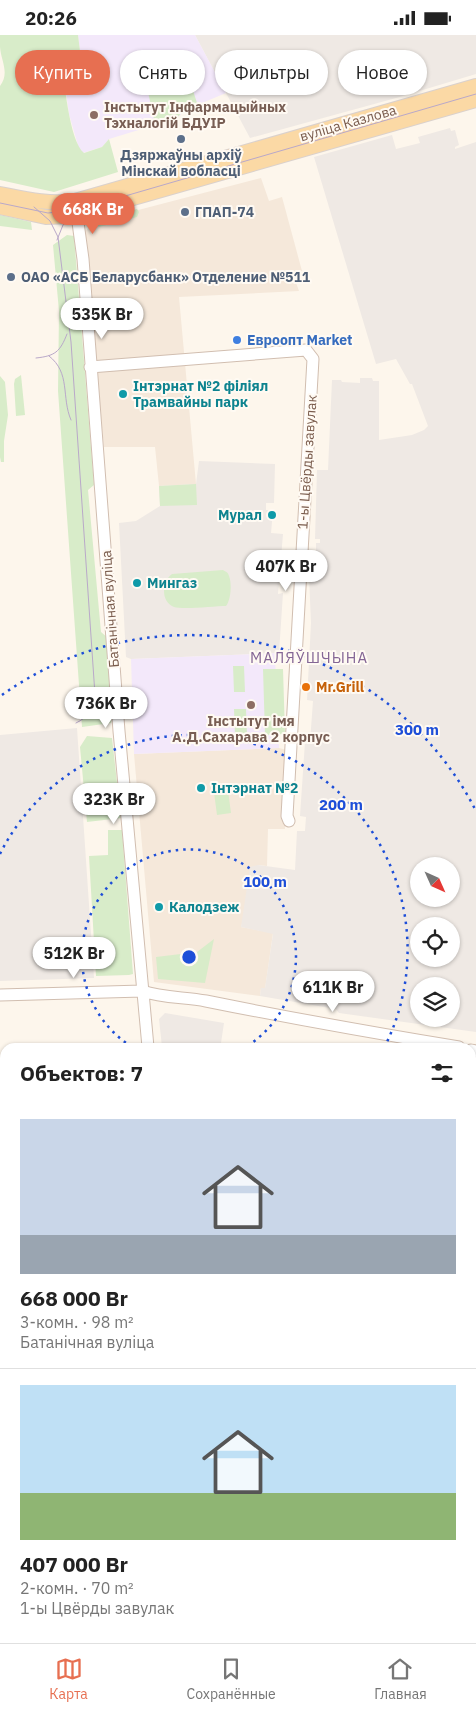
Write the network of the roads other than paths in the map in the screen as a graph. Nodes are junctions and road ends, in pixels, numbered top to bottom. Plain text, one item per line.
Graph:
1 (476, 86) edge
2 (476, 100) edge
3 (0, 194) edge
4 (0, 207) edge
5 (76, 207) junction
6 (90, 367) junction
7 (289, 821) dead end
8 (142, 991) junction
9 (0, 995) edge
10 (148, 1043) edge
11 (436, 1043) edge

1 - 5 main road, вуліца Казлова
2 - 5 main road, вуліца Казлова
3 - 5 main road
4 - 5 main road
5 - 6 street, Батанічная вуліца
6 - 7 street, 1-ы Цвёрды завулак
6 - 8 street, Батанічная вуліца
8 - 9 street
8 - 10 street, Батанічная вуліца
8 - 11 street

